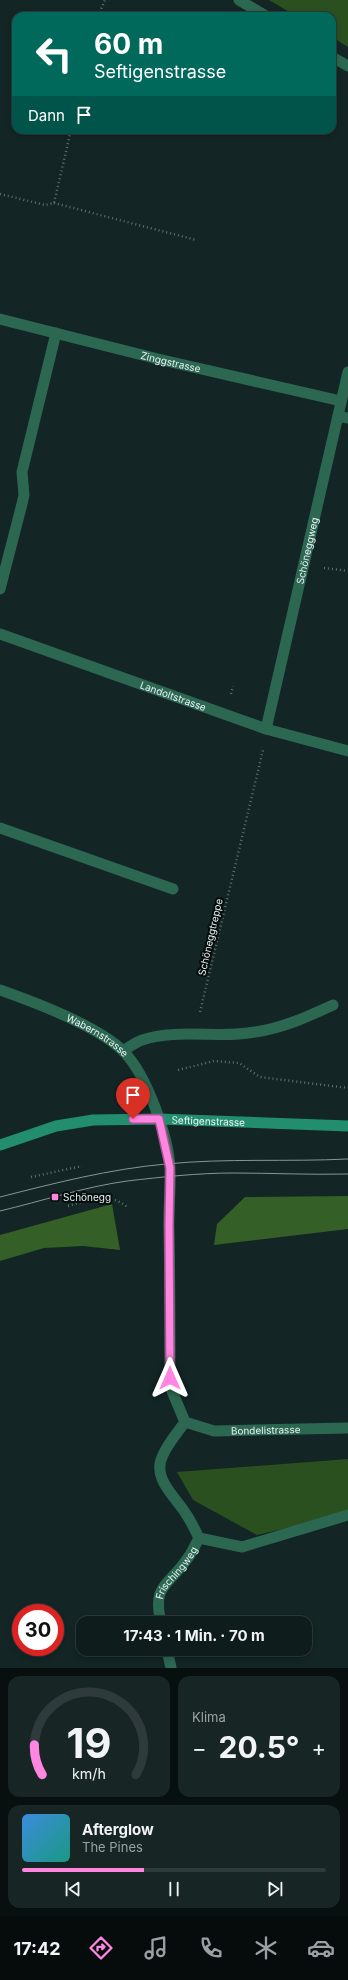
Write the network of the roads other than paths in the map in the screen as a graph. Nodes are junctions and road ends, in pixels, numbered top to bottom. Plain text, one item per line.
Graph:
1 (240, 0) edge
2 (260, 12) edge
3 (336, 59) edge
4 (348, 66) edge
5 (0, 320) edge
6 (56, 333) junction
7 (348, 372) edge
8 (341, 401) junction
9 (343, 417) edge
10 (0, 589) edge
11 (0, 634) edge
12 (266, 729) junction
13 (348, 750) edge
14 (0, 828) edge
15 (173, 889) dead end
16 (0, 990) edge
17 (333, 1005) dead end
18 (123, 1051) junction
19 (159, 1119) junction
20 (348, 1126) edge
21 (0, 1145) edge
22 (186, 1422) junction
23 (348, 1428) edge
24 (348, 1515) edge
25 (199, 1538) junction
26 (160, 1616) edge
27 (168, 1656) edge
28 (171, 1668) edge

1 - 2 street
3 - 4 street
5 - 6 street, Zinggstrasse
6 - 8 street, Zinggstrasse
6 - 10 street
7 - 8 street, Schöneggweg
8 - 9 street, Schöneggweg
9 - 12 street, Schöneggweg
11 - 12 street, Landoltstrasse
12 - 13 street, Landoltstrasse
14 - 15 street
16 - 18 street, Wabernstrasse
17 - 18 street
18 - 19 street, Wabernstrasse
19 - 20 main road, Seftigenstrasse
19 - 21 main road, Seftigenstrasse
19 - 22 street, Wabernstrasse
22 - 23 street, Bondelistrasse
22 - 25 street, Frischingweg
24 - 25 street
25 - 26 street, Frischingweg
27 - 28 street

